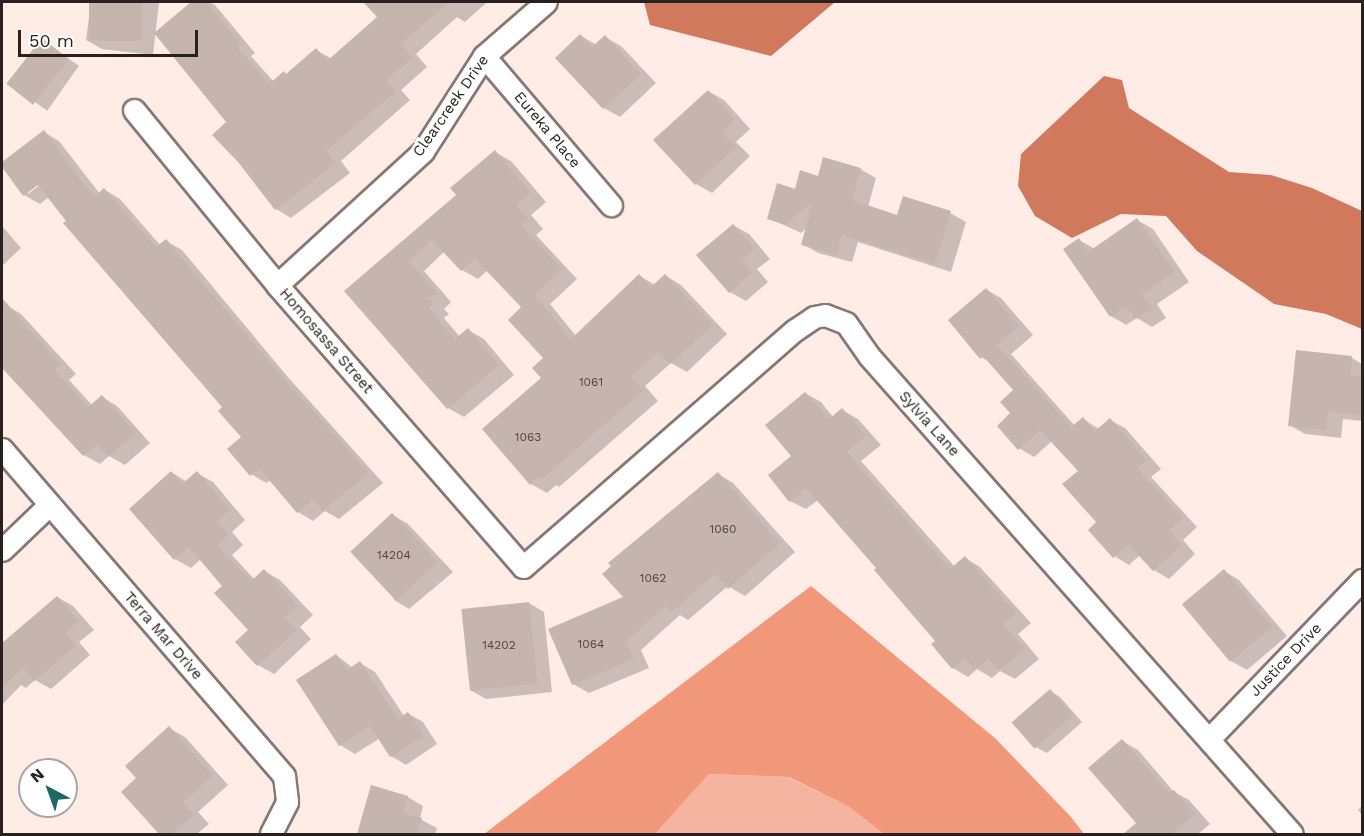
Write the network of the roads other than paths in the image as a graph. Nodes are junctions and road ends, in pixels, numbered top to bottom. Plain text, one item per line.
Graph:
1 (546, 2) edge
2 (484, 56) junction
3 (134, 110) dead end
4 (611, 205) dead end
5 (277, 285) junction
6 (2, 449) edge
7 (49, 505) junction
8 (2, 550) edge
9 (523, 567) joint
10 (1362, 580) edge
11 (1209, 739) junction
12 (271, 834) edge
13 (1292, 834) edge

1 - 2 street, Clearcreek Drive
2 - 4 street, Eureka Place
2 - 5 street, Clearcreek Drive
3 - 5 street, Homosassa Street
5 - 9 street, Homosassa Street
6 - 7 street, Terra Mar Drive
7 - 8 street
7 - 12 street, Terra Mar Drive
9 - 11 street, Sylvia Lane
10 - 11 street, Justice Drive
11 - 13 street, Sylvia Lane

